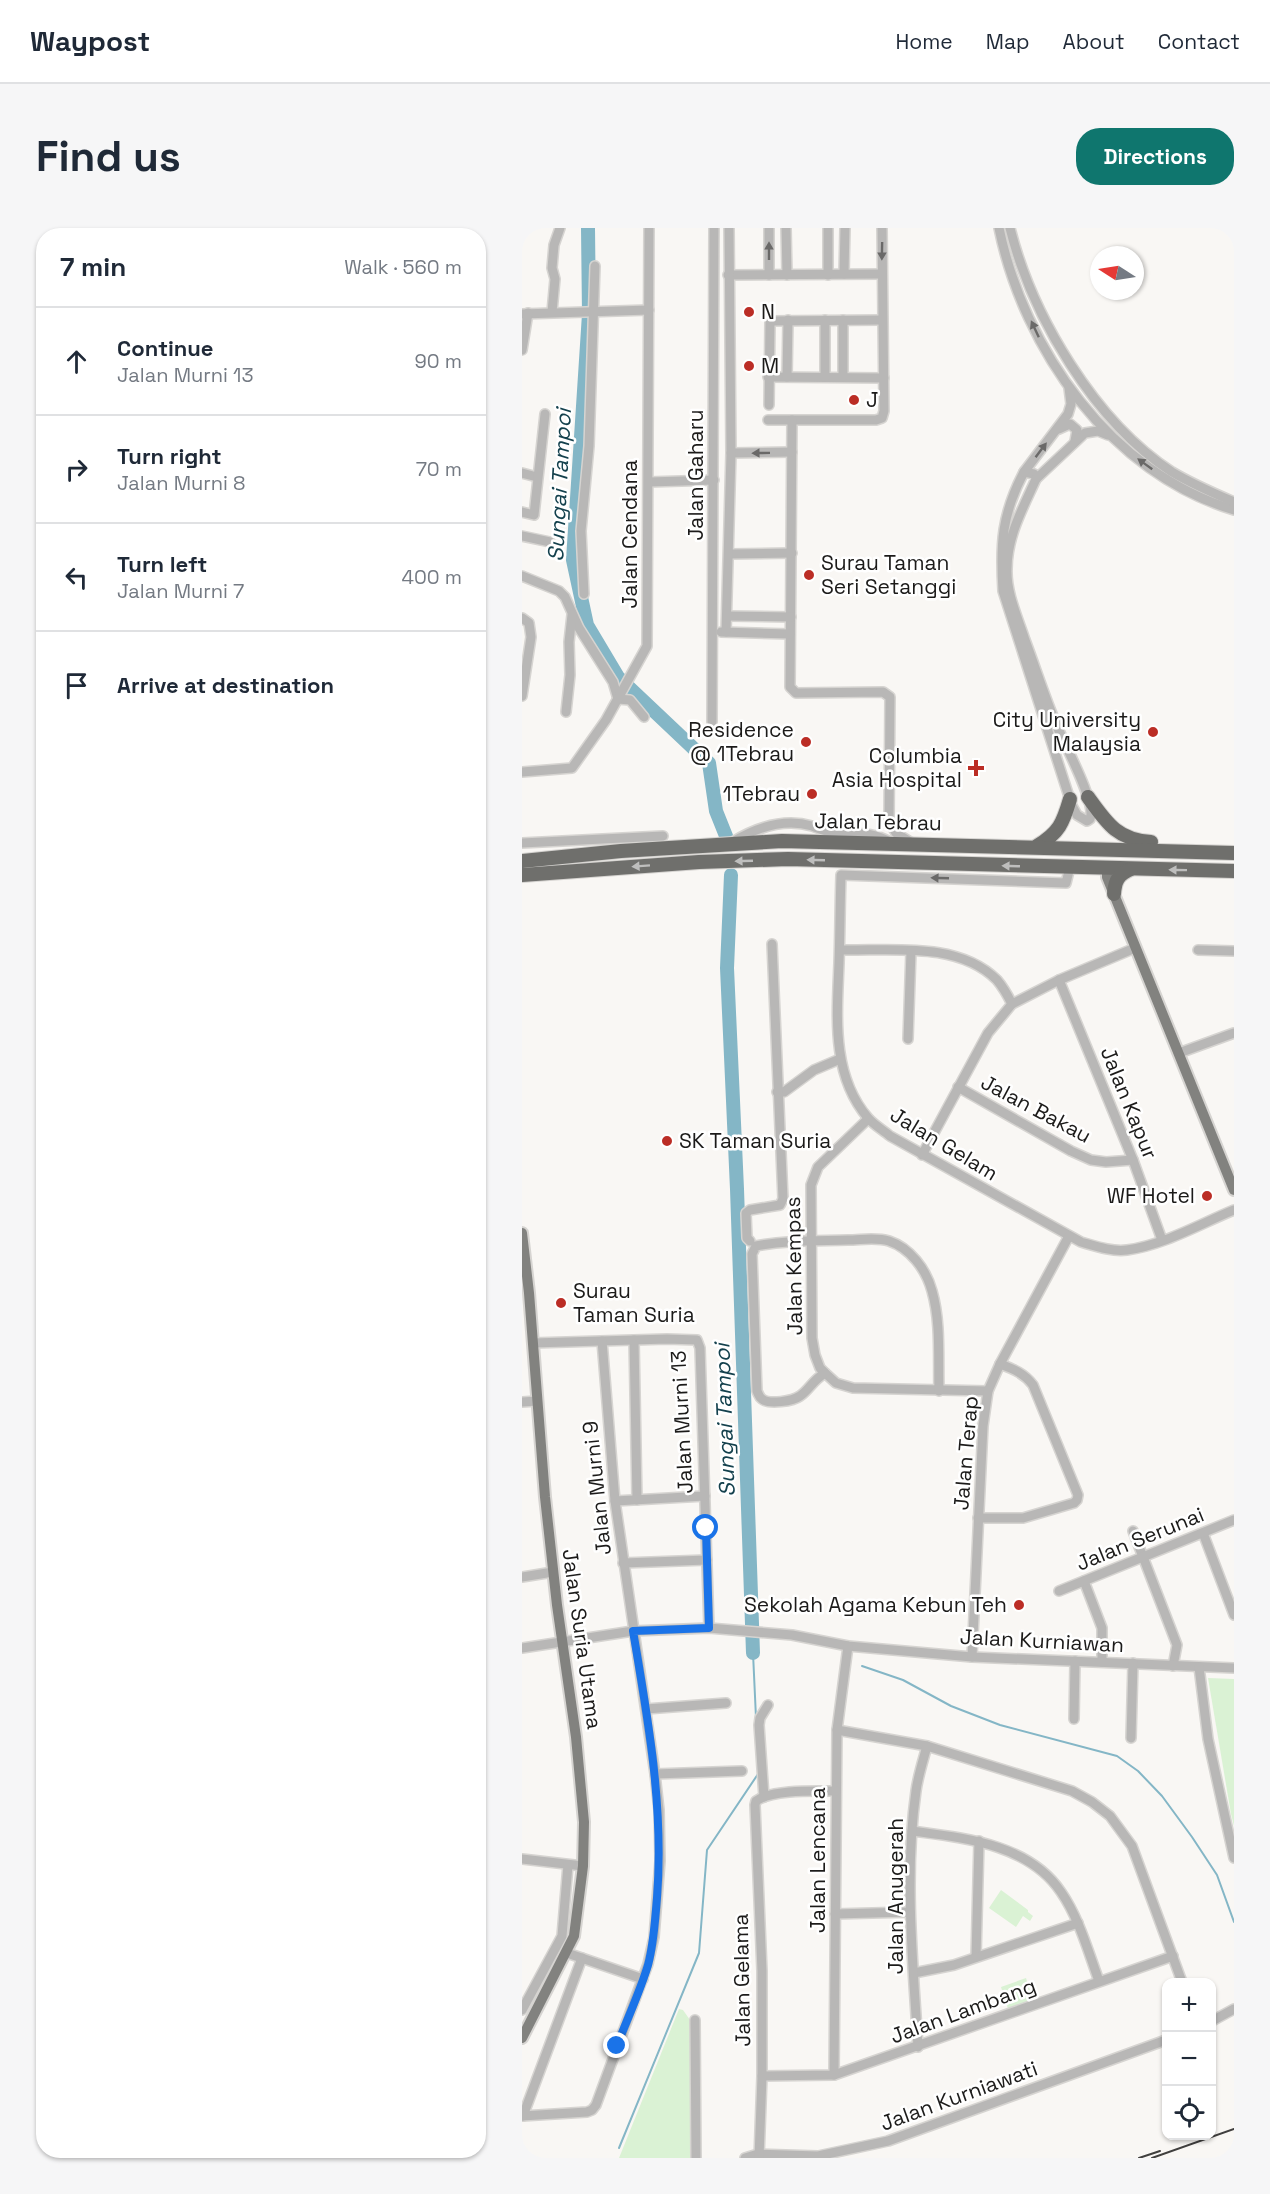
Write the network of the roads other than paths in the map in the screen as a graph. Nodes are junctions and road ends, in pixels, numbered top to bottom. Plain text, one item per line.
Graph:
1 (560, 228) edge
2 (649, 228) edge
3 (714, 228) edge
4 (729, 228) edge
5 (769, 228) edge
6 (786, 228) edge
7 (828, 228) edge
8 (845, 228) edge
9 (882, 228) edge
10 (999, 228) edge
11 (1010, 228) edge
12 (595, 266) dead end
13 (828, 274) junction
14 (844, 274) junction
15 (882, 274) junction
16 (728, 275) junction
17 (769, 275) junction
18 (786, 275) junction
19 (649, 310) junction
20 (594, 311) junction
21 (552, 312) junction
22 (525, 314) edge
23 (788, 320) junction
24 (825, 320) junction
25 (843, 320) junction
26 (882, 320) junction
27 (522, 350) edge
28 (768, 377) junction
29 (787, 377) junction
30 (825, 377) junction
31 (843, 377) junction
32 (884, 378) junction
33 (1068, 385) junction
34 (769, 405) dead end
35 (545, 414) dead end
36 (768, 420) dead end
37 (790, 420) junction
38 (1058, 429) junction
39 (1113, 438) junction
40 (1074, 441) junction
41 (730, 453) junction
42 (790, 455) junction
43 (1024, 472) junction
44 (522, 474) edge
45 (537, 477) junction
46 (1036, 479) junction
47 (714, 480) junction
48 (649, 482) junction
49 (1234, 502) edge
50 (1234, 510) edge
51 (522, 512) edge
52 (522, 536) edge
53 (550, 542) dead end
54 (792, 553) junction
55 (730, 554) junction
56 (522, 576) edge
57 (584, 594) dead end
58 (572, 612) junction
59 (727, 616) junction
60 (791, 617) junction
61 (522, 618) edge
62 (713, 632) junction
63 (726, 632) junction
64 (790, 634) junction
65 (522, 696) edge
66 (620, 697) junction
67 (566, 712) dead end
68 (644, 717) dead end
69 (712, 722) dead end
70 (522, 772) edge
71 (1088, 797) junction
72 (1070, 799) junction
73 (889, 821) junction
74 (876, 834) junction
75 (663, 836) dead end
76 (557, 840) junction
77 (522, 843) edge
78 (891, 843) junction
79 (621, 844) junction
80 (729, 844) junction
81 (914, 844) junction
82 (981, 846) junction
83 (1035, 847) junction
84 (1126, 849) junction
85 (1234, 851) edge
86 (557, 858) junction
87 (522, 861) edge
88 (1075, 868) junction
89 (1103, 869) junction
90 (1131, 869) junction
91 (1234, 871) edge
92 (522, 876) edge
93 (1114, 894) junction
94 (772, 944) dead end
95 (1135, 948) junction
96 (840, 950) junction
97 (1198, 950) dead end
98 (911, 951) junction
99 (1234, 951) edge
100 (1059, 980) junction
101 (1012, 1004) junction
102 (1234, 1033) edge
103 (908, 1039) dead end
104 (1179, 1053) junction
105 (840, 1059) junction
106 (958, 1088) junction
107 (777, 1092) junction
108 (868, 1119) junction
109 (922, 1155) junction
110 (1133, 1160) junction
111 (1234, 1190) edge
112 (1234, 1210) edge
113 (522, 1233) edge
114 (1069, 1236) junction
115 (1162, 1240) junction
116 (750, 1241) dead end
117 (811, 1241) junction
118 (634, 1340) junction
119 (602, 1341) junction
120 (533, 1343) junction
121 (1000, 1364) junction
122 (825, 1373) junction
123 (939, 1391) junction
124 (988, 1391) junction
125 (537, 1401) junction
126 (522, 1402) edge
127 (705, 1496) junction
128 (637, 1500) junction
129 (615, 1501) junction
130 (978, 1518) junction
131 (1234, 1520) edge
132 (1133, 1531) dead end
133 (1203, 1533) junction
134 (1143, 1557) junction
135 (707, 1560) junction
136 (623, 1563) junction
137 (553, 1572) junction
138 (522, 1577) edge
139 (1084, 1581) junction
140 (1059, 1591) dead end
141 (1234, 1615) edge
142 (709, 1628) junction
143 (633, 1631) junction
144 (563, 1642) junction
145 (522, 1648) edge
146 (848, 1651) junction
147 (972, 1657) junction
148 (1075, 1661) junction
149 (1102, 1662) junction
150 (1133, 1663) junction
151 (1173, 1665) junction
152 (1199, 1667) junction
153 (1234, 1668) edge
154 (726, 1703) dead end
155 (768, 1705) dead end
156 (646, 1709) junction
157 (1074, 1719) dead end
158 (837, 1730) junction
159 (1131, 1738) dead end
160 (927, 1746) junction
161 (742, 1771) dead end
162 (655, 1774) junction
163 (836, 1791) junction
164 (760, 1799) junction
165 (912, 1831) junction
166 (979, 1841) junction
167 (1234, 1858) edge
168 (522, 1859) edge
169 (568, 1865) junction
170 (583, 1866) junction
171 (910, 1912) junction
172 (835, 1914) junction
173 (1078, 1923) junction
174 (567, 1953) junction
175 (1173, 1956) junction
176 (976, 1957) junction
177 (582, 1958) junction
178 (914, 1973) junction
179 (1180, 1978) edge
180 (643, 1979) junction
181 (1099, 1981) junction
182 (1234, 2008) edge
183 (522, 2010) edge
184 (1216, 2019) edge
185 (696, 2020) dead end
186 (522, 2038) edge
187 (1162, 2042) edge
188 (918, 2047) junction
189 (834, 2075) junction
190 (762, 2076) junction
191 (523, 2116) edge
192 (836, 2155) edge
193 (759, 2156) edge
194 (696, 2158) edge
195 (745, 2158) edge

1 - 21 street
2 - 19 street, Jalan Cendana
3 - 47 street, Jalan Gaharu
4 - 16 street
17 -> 5 street
6 - 18 street
7 - 13 street
8 - 14 street
9 -> 15 street
33 -> 10 street
11 - 49 street
12 - 20 street
13 - 14 street
13 - 18 street
14 - 15 street
15 - 26 street
16 - 17 street
16 - 41 street
17 - 18 street
19 - 20 street
19 - 48 street, Jalan Cendana
20 - 21 street
20 - 57 street
21 - 22 street
22 - 27 street
23 - 24 street
23 - 28 street
23 - 29 street
24 - 25 street
24 - 30 street
25 - 26 street
25 - 31 street
26 - 32 street
28 - 29 street
28 - 34 street
29 - 30 street
30 - 31 street
31 - 32 street
32 - 37 street
33 - 38 street
33 - 39 street
35 - 45 street
36 - 37 street
37 - 42 street
38 - 40 street
43 -> 38 street
39 - 40 street
50 -> 39 street
40 - 46 street
42 -> 41 street
41 - 55 street
42 - 54 street
43 - 46 street
43 - 72 street
44 - 45 street
45 - 51 street
46 - 71 street
47 - 48 street
47 - 62 street, Jalan Gaharu
48 - 66 street, Jalan Cendana
52 - 53 street
54 - 55 street
54 - 60 street
55 - 59 street
56 - 58 street
58 - 66 street
58 - 67 street
59 - 60 street
59 - 63 street
60 - 64 street
61 - 65 street
62 - 63 street
62 - 69 street, Jalan Gaharu
63 - 64 street
64 - 73 street
66 - 68 street
66 - 70 street, Jalan Cendana
71 - 72 street
71 - 85 highway
72 - 83 highway
73 - 74 street
73 - 81 street
74 - 78 street
74 - 80 street
75 - 79 street
76 - 77 street
76 - 79 street
76 - 86 street
78 - 80 highway, Jalan Tebrau
78 - 81 highway, Jalan Tebrau
79 - 80 highway, Jalan Tebrau
79 - 86 highway, Jalan Tebrau
81 - 82 highway, Jalan Tebrau
82 - 83 highway, Jalan Tebrau
82 - 89 highway
83 - 84 highway, Jalan Tebrau
84 - 85 highway, Jalan Tebrau
84 - 89 highway
86 - 87 highway, Jalan Tebrau
88 - 89 highway, Jalan Tebrau
88 -> 92 highway, Jalan Tebrau
88 -> 96 street, Jalan Gelam
89 - 90 highway, Jalan Tebrau
89 - 93 main road
89 - 95 main road
91 -> 90 highway, Jalan Tebrau
90 - 93 highway
93 - 95 main road
94 - 107 street
95 - 100 street
95 - 104 main road
96 - 98 street
96 - 105 street, Jalan Gelam
97 - 99 street
98 - 101 street
98 - 103 street
100 - 101 street
100 - 110 street, Jalan Kapur
101 - 106 street
102 - 104 street
104 - 111 main road
105 - 107 street
105 - 108 street, Jalan Gelam
106 - 109 street
106 - 110 street, Jalan Bakau
107 - 116 street
108 - 109 street, Jalan Gelam
108 - 117 street, Jalan Kempas
109 - 114 street, Jalan Gelam
110 - 115 street, Jalan Kapur
112 - 115 street, Jalan Gelam
113 - 120 main road, Jalan Suria Utama
114 - 115 street, Jalan Gelam
114 - 121 street, Jalan Terap
117 - 122 street, Jalan Kempas
117 - 122 street
117 - 123 street
118 - 119 street, Jalan Murni 13
118 - 127 street, Jalan Murni 13
118 - 128 street
119 - 120 street, Jalan Murni 13
119 - 129 street, Jalan Murni 9
120 - 125 main road, Jalan Suria Utama
121 - 124 street, Jalan Terap
121 - 130 street
122 - 123 street
123 - 124 street
124 - 130 street, Jalan Terap
125 - 126 street
125 - 137 main road, Jalan Suria Utama
127 - 128 street
127 - 135 street, Jalan Murni 13
128 - 129 street
129 - 136 street, Jalan Murni 9
130 - 147 street, Jalan Terap
131 - 133 street, Jalan Serunai
132 - 134 street
133 - 134 street, Jalan Serunai
133 - 141 street
134 - 139 street, Jalan Serunai
134 - 151 street
135 - 136 street
135 - 142 street, Jalan Murni 13
136 - 143 street, Jalan Murni 9
137 - 138 street
137 - 144 main road, Jalan Suria Utama
139 - 140 street, Jalan Serunai
139 - 149 street
142 - 143 street, Jalan Kurniawan
142 - 146 street, Jalan Kurniawan
143 - 144 street, Jalan Kurniawan
143 - 156 street, Jalan Murni 9
144 - 145 street, Jalan Kurniawan
144 - 170 main road, Jalan Suria Utama
146 - 147 street, Jalan Kurniawan
146 - 158 street, Jalan Lencana
147 - 148 street, Jalan Kurniawan
148 - 149 street, Jalan Kurniawan
148 - 157 street
149 - 150 street, Jalan Kurniawan
150 - 151 street, Jalan Kurniawan
150 - 159 street
151 - 152 street, Jalan Kurniawan
152 - 153 street, Jalan Kurniawan
152 - 167 street
154 - 156 street
155 - 164 street, Jalan Gelama
156 - 162 street, Jalan Murni 9
158 - 160 street
158 - 163 street, Jalan Lencana
160 - 165 street, Jalan Anugerah
160 - 175 street
161 - 162 street
162 - 180 street, Jalan Murni 9
163 - 164 street
163 - 172 street, Jalan Lencana
164 - 190 street, Jalan Gelama
165 - 166 street
165 - 171 street, Jalan Anugerah
166 - 173 street
166 - 176 street
168 - 169 street
169 - 170 street
169 - 183 street
170 - 174 main road, Jalan Suria Utama
171 - 172 street
171 - 178 street, Jalan Anugerah
172 - 189 street, Jalan Lencana
173 - 176 street
173 - 181 street
174 - 177 street
174 - 186 main road, Jalan Suria Utama
175 - 179 street
175 - 181 street, Jalan Lambang
176 - 178 street
177 - 180 street
177 - 191 street
178 - 188 street, Jalan Anugerah
180 - 191 street, Jalan Murni 9
181 - 188 street, Jalan Lambang
182 - 184 street
185 - 194 street
187 - 192 street, Jalan Kurniawati
188 - 189 street, Jalan Lambang
189 - 190 street, Jalan Lambang
190 - 193 street, Jalan Gelama
192 - 193 street, Jalan Kurniawati
193 - 195 street, Jalan Kurniawati

